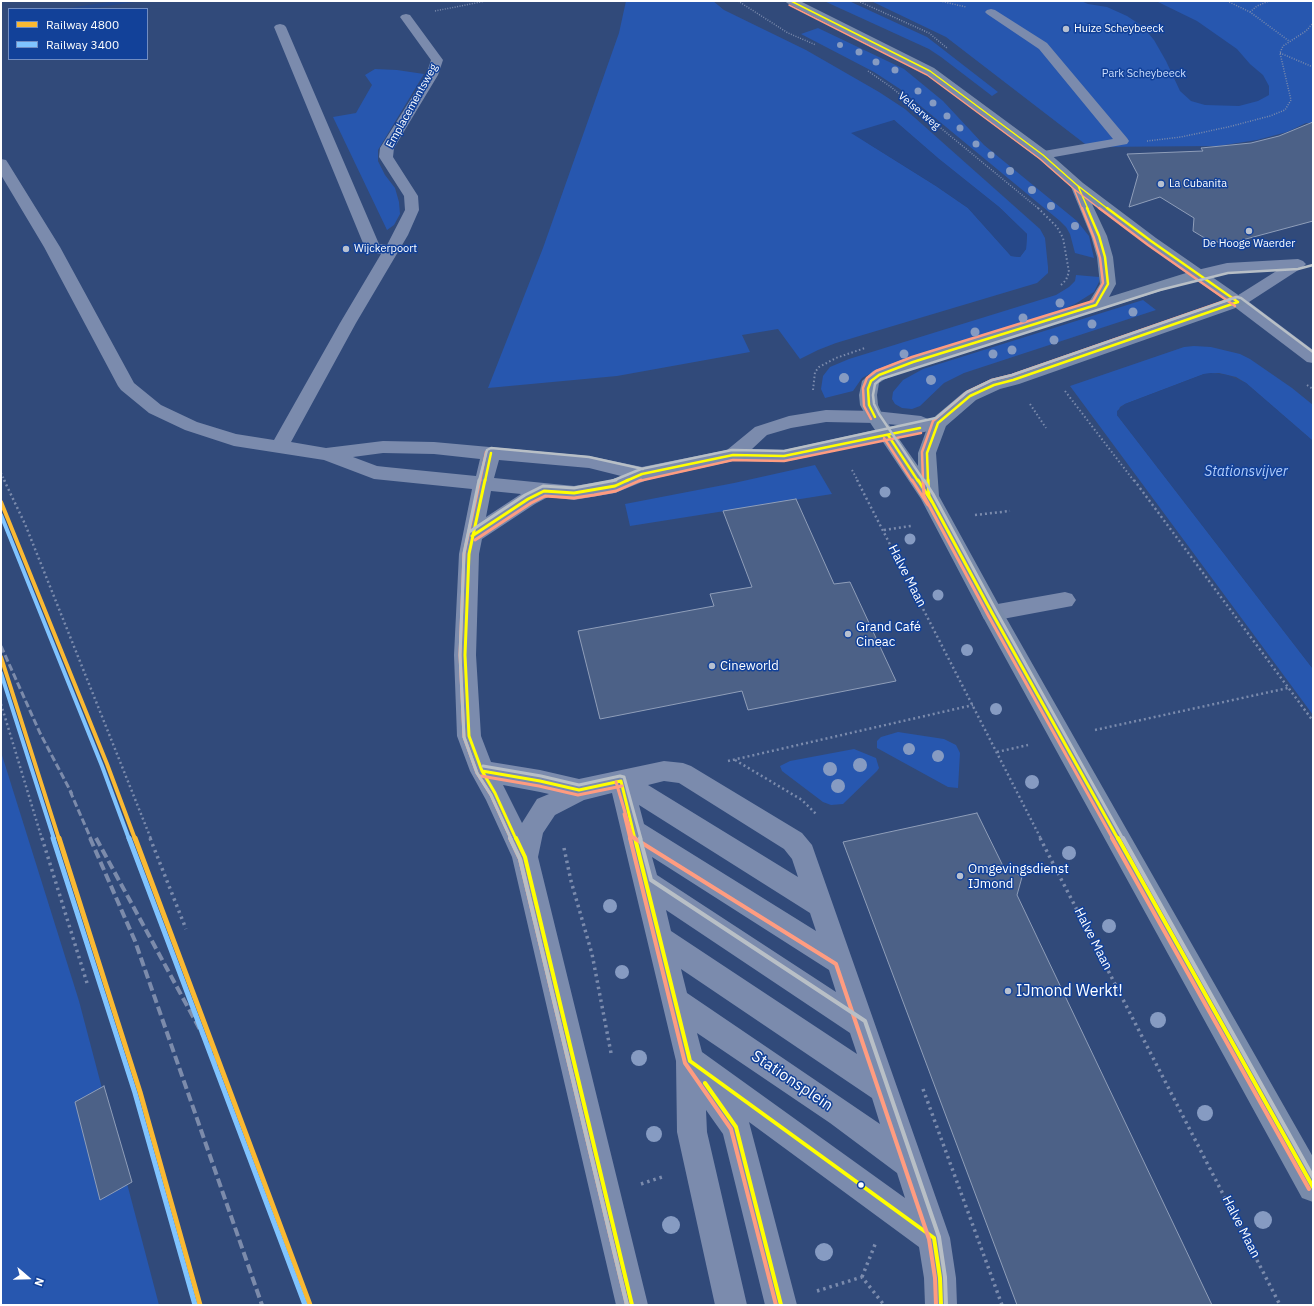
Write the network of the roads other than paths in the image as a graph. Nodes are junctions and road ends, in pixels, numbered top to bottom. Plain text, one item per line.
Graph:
1 (791, 1) edge
2 (991, 12) dead end
3 (406, 17) road end
4 (280, 27) dead end
5 (1043, 155) junction
6 (1, 163) edge
7 (1078, 186) junction
8 (391, 250) junction
9 (1306, 262) edge
10 (1199, 274) junction
11 (1238, 302) junction
12 (1096, 305) junction
13 (1313, 358) edge
14 (875, 417) junction
15 (938, 423) junction
16 (888, 435) junction
17 (280, 447) junction
18 (491, 453) junction
19 (327, 454) junction
20 (733, 455) junction
21 (642, 474) junction
22 (484, 484) junction
23 (544, 490) junction
24 (929, 496) junction
25 (472, 536) junction
26 (1065, 600) dead end
27 (992, 613) junction
28 (482, 771) junction
29 (621, 781) junction
30 (579, 790) junction
31 (634, 832) junction
32 (525, 857) junction
33 (647, 883) junction
34 (821, 905) junction
35 (660, 940) junction
36 (840, 961) junction
37 (675, 1001) junction
38 (862, 1024) junction
39 (690, 1061) junction
40 (884, 1090) junction
41 (1305, 1155) edge
42 (908, 1163) junction
43 (1313, 1187) edge
44 (934, 1238) junction
45 (632, 1305) edge
46 (730, 1305) edge
47 (781, 1305) edge
48 (941, 1305) edge

1 - 5 main road
2 - 5 street
3 - 8 street, Emplacementsweg
4 - 8 street
5 - 7 main road
6 - 17 street
7 - 10 main road
7 - 12 main road
8 - 17 street, Emplacementsweg
9 - 10 street
9 - 11 street
10 - 11 main road
10 - 12 main road
11 - 13 street
11 - 15 main road
12 - 14 main road
14 - 15 street
14 - 16 main road
14 - 20 street
15 - 16 street
15 - 24 main road
16 - 20 street
16 - 24 main road
17 - 19 street
18 - 19 street
18 - 21 street
18 - 22 street
19 - 22 street
20 - 21 street
21 - 23 street
22 - 23 street
22 - 25 street
23 - 25 street
24 - 27 main road
25 - 28 street
26 - 27 street
27 - 41 main road
28 - 30 street
28 - 32 street
29 - 30 street
29 - 31 street
29 - 34 street
29 - 34 street
30 - 32 street
31 - 33 street
31 - 36 street
32 - 45 street
33 - 35 street
33 - 38 street
34 - 36 street
35 - 37 street
35 - 40 street
36 - 38 street
37 - 39 street
37 - 42 street, Stationsplein
38 - 40 street
39 - 44 street
39 - 46 street
39 - 47 street
40 - 42 street
41 - 43 main road
42 - 44 street
44 - 48 street

